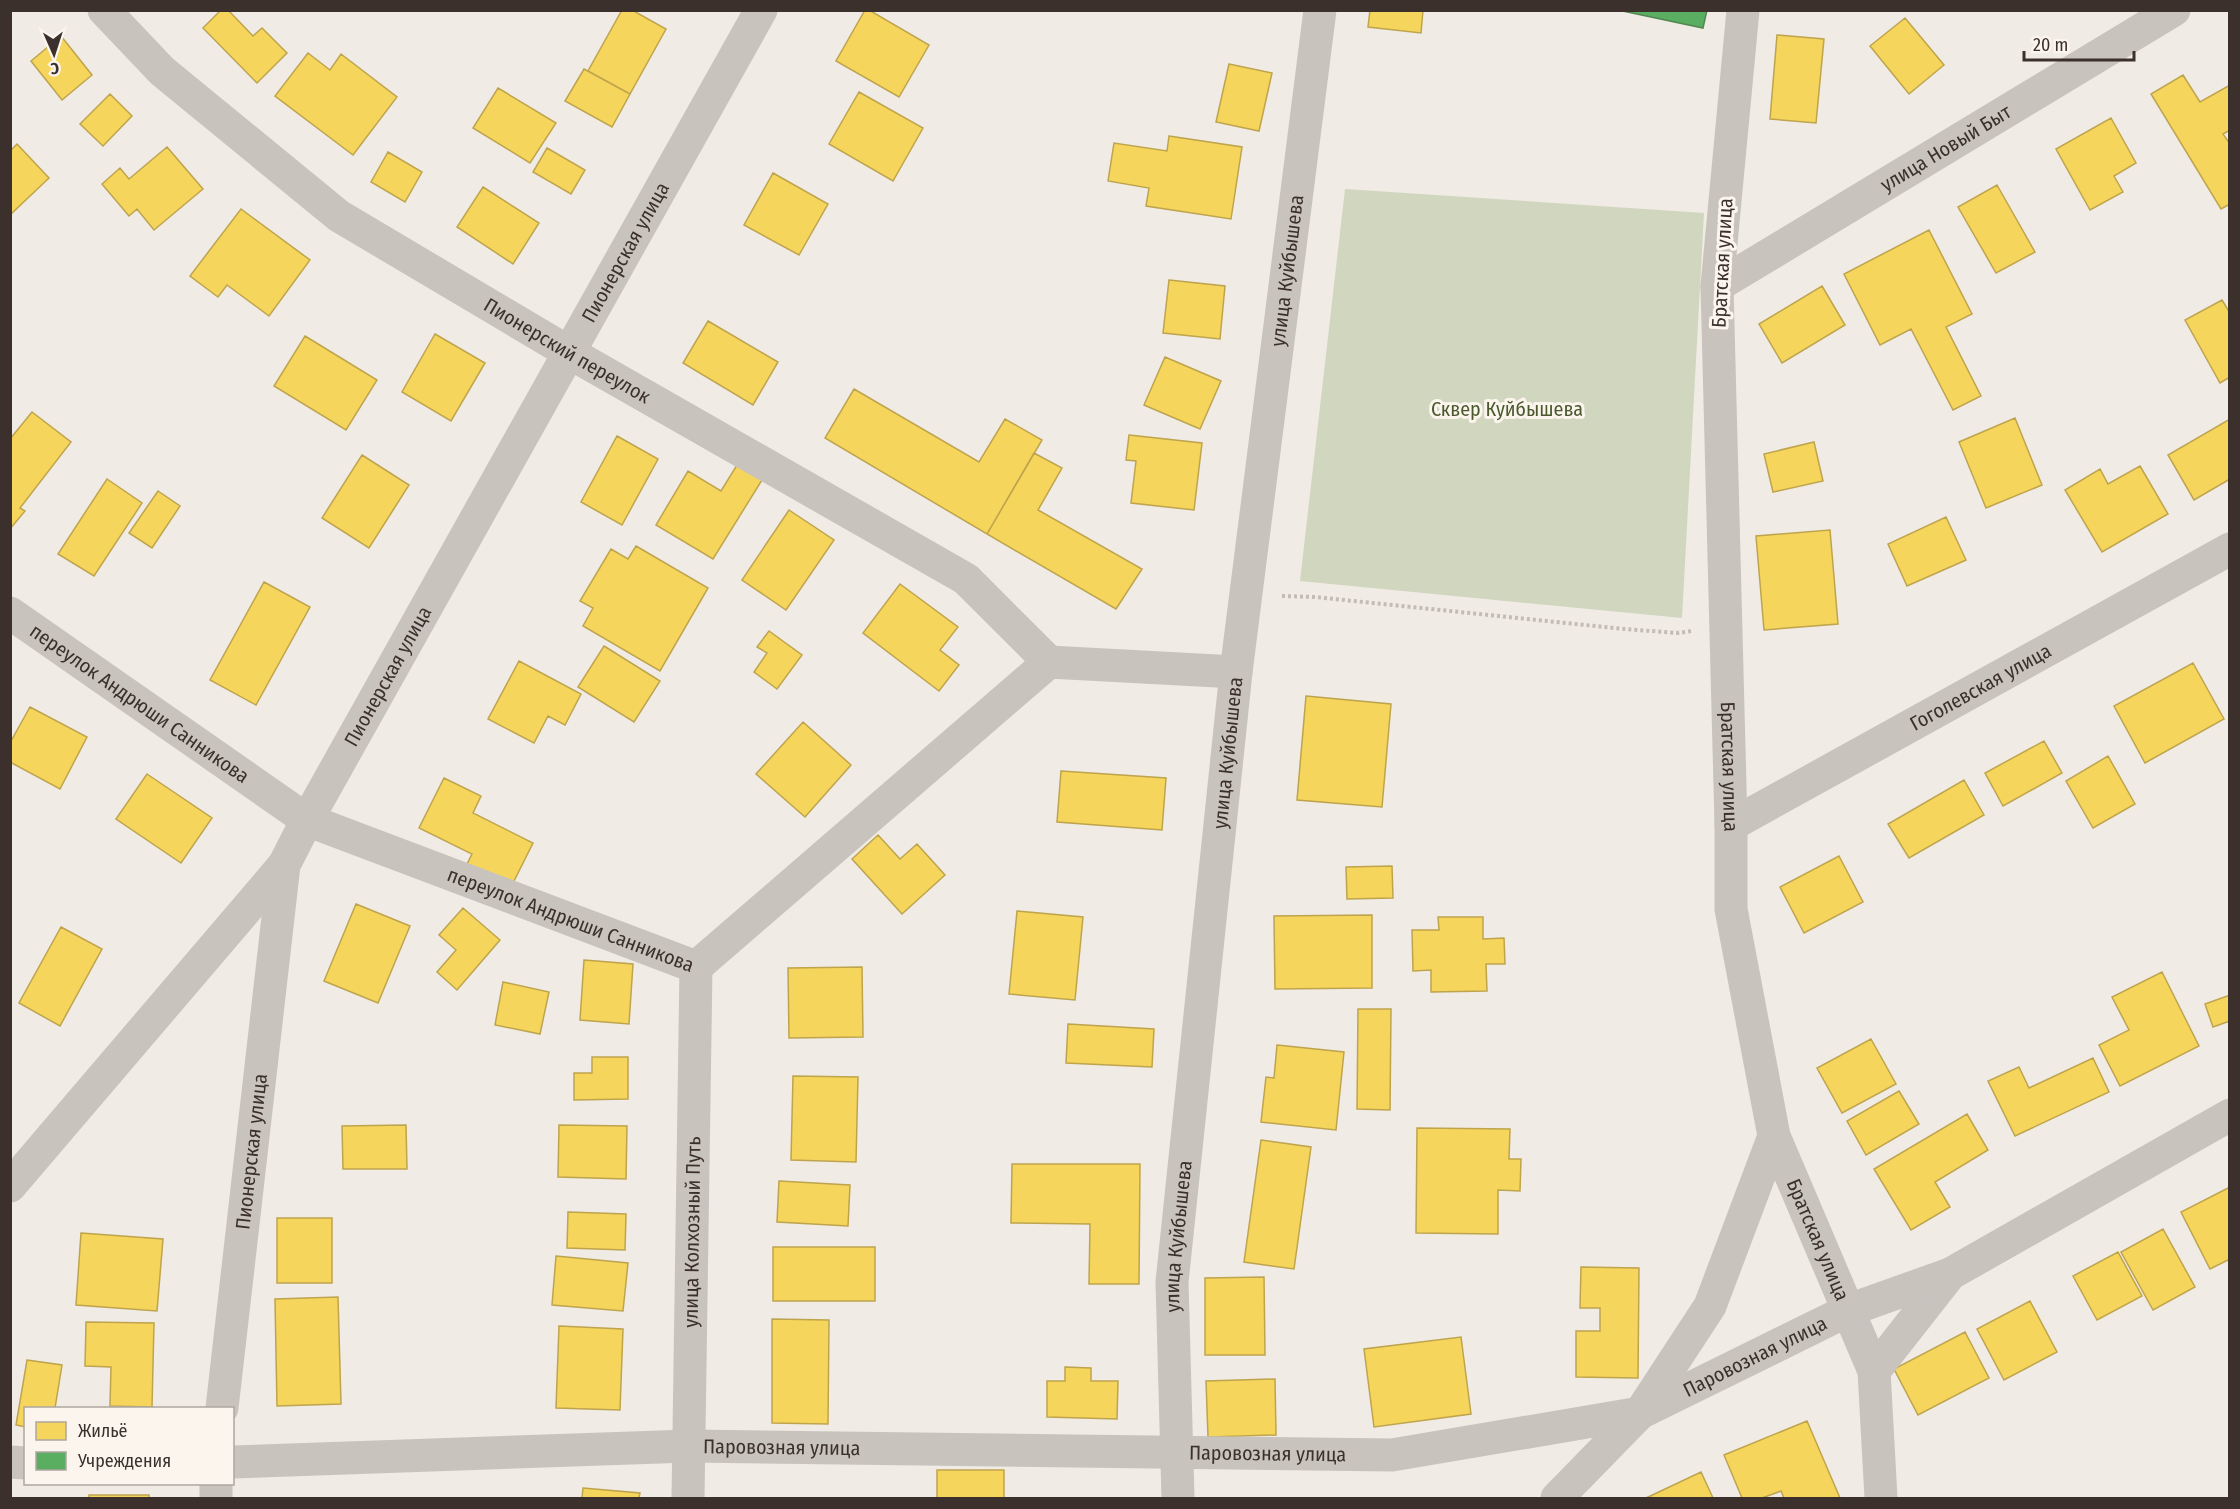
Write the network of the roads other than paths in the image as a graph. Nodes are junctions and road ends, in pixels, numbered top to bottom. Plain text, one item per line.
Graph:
1 (104, 10) edge
2 (761, 10) edge
3 (1320, 10) edge
4 (1743, 10) edge
5 (2174, 10) edge
6 (1716, 285) junction
7 (570, 353) junction
8 (2229, 549) edge
9 (10, 613) edge
10 (1049, 662) junction
11 (1236, 672) junction
12 (307, 820) junction
13 (1731, 825) junction
14 (284, 865) junction
15 (696, 967) junction
16 (2229, 1115) edge
17 (1774, 1136) junction
18 (10, 1186) edge
19 (1950, 1274) junction
20 (1849, 1310) junction
21 (1874, 1371) junction
22 (222, 1407) edge
23 (1640, 1413) junction
24 (689, 1446) junction
25 (1176, 1454) junction
26 (234, 1462) edge
27 (688, 1498) edge
28 (1178, 1498) edge
29 (1557, 1498) edge
30 (1881, 1498) edge

1 - 7 street, Пионерский переулок
2 - 7 street, Пионерская улица
3 - 11 street, улица Куйбышева
4 - 6 street, Братская улица
5 - 6 street, улица Новый Быт
6 - 13 street, Братская улица
7 - 10 street, Пионерский переулок
7 - 12 street, Пионерская улица
8 - 13 street, Гоголевская улица
9 - 12 street, переулок Андрюши Санникова
10 - 11 street
10 - 15 street, переулок Андрюши Санникова
11 - 25 street, улица Куйбышева
12 - 14 street, Пионерская улица
12 - 15 street, переулок Андрюши Санникова
13 - 17 street, Братская улица
14 - 18 street
14 - 22 street, Пионерская улица
15 - 24 street, улица Колхозный Путь
16 - 19 street, Паровозная улица
17 - 20 street, Братская улица
17 - 23 street
19 - 20 street, Паровозная улица
19 - 21 street
20 - 21 street, Братская улица
20 - 23 street, Паровозная улица
21 - 30 street, Братская улица
23 - 25 street, Паровозная улица
23 - 29 street
24 - 25 street, Паровозная улица
24 - 26 street, Паровозная улица
24 - 27 street, улица Колхозный Путь
25 - 28 street, улица Куйбышева

